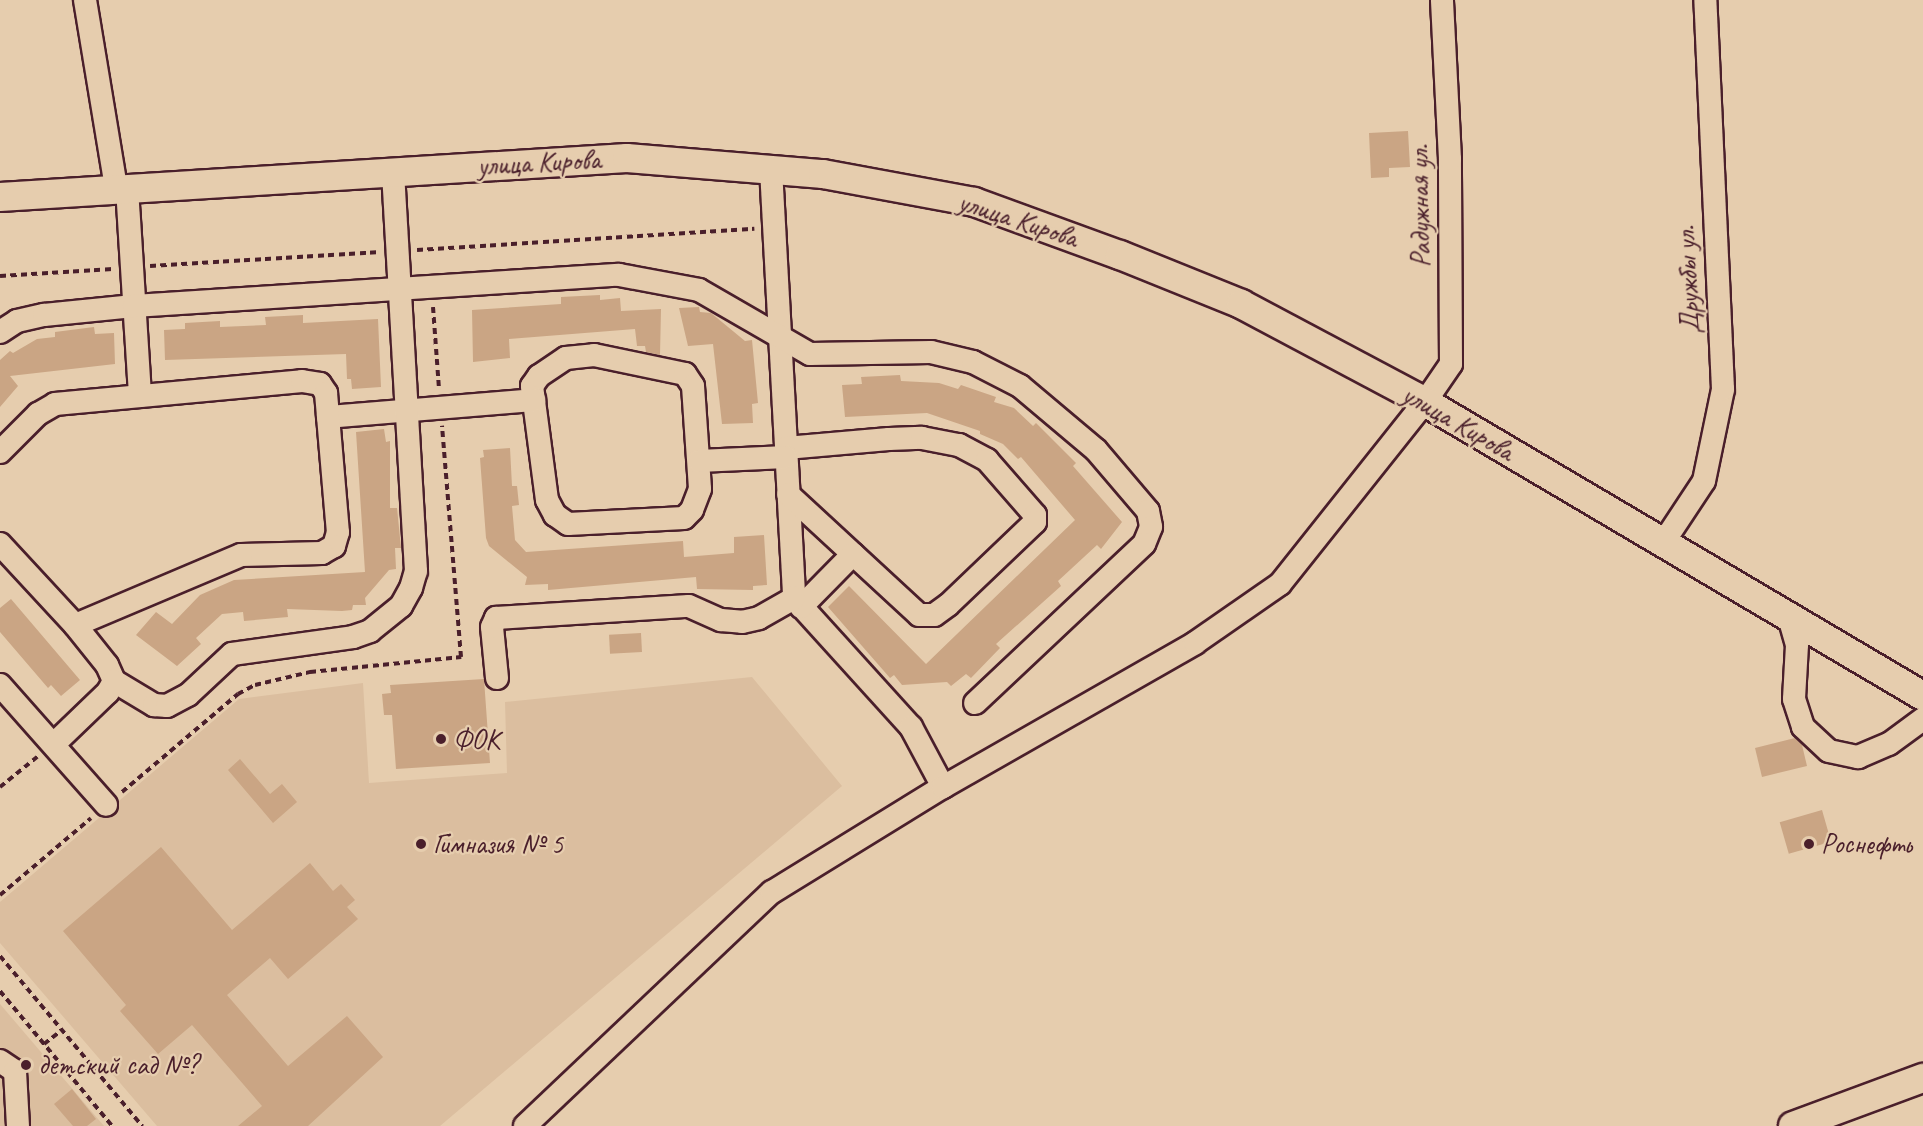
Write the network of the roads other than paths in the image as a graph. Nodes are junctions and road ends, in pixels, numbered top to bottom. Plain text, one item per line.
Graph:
1 (85, 0) edge
2 (1442, 0) edge
3 (1705, 0) edge
4 (771, 169) junction
5 (393, 172) junction
6 (122, 188) junction
7 (0, 197) edge
8 (400, 288) junction
9 (134, 306) junction
10 (0, 332) edge
11 (780, 337) junction
12 (140, 396) junction
13 (534, 400) junction
14 (1425, 402) junction
15 (407, 411) junction
16 (328, 417) junction
17 (0, 452) edge
18 (786, 452) junction
19 (699, 461) junction
20 (788, 494) junction
21 (1664, 543) junction
22 (0, 544) edge
23 (853, 554) junction
24 (798, 602) junction
25 (1789, 617) junction
26 (75, 625) junction
27 (497, 678) dead end
28 (114, 681) junction
29 (0, 685) edge
30 (1923, 696) edge
31 (975, 703) dead end
32 (1923, 719) edge
33 (49, 747) junction
34 (943, 787) junction
35 (106, 805) dead end
36 (0, 1061) edge
37 (1923, 1078) edge
38 (1923, 1093) edge
39 (18, 1126) edge
40 (525, 1126) edge
41 (1793, 1126) edge
42 (1834, 1126) edge

1 - 6 street
2 - 14 street, Радужная ул.
3 - 21 street, Дружбы ул.
4 - 5 main road, улица Кирова
4 - 11 street
4 - 14 main road, улица Кирова
5 - 6 main road, улица Кирова
5 - 8 street
6 - 7 main road, улица Кирова
6 - 9 street
8 - 9 street
8 - 11 street
8 - 15 street
9 - 10 street
9 - 12 street
11 - 18 street
11 - 31 street
12 - 16 street
12 - 17 street
13 - 15 street
13 - 19 street
13 - 19 street
14 - 21 main road, улица Кирова
14 - 34 street, Радужная ул.
15 - 16 street
15 - 28 street
16 - 26 street
18 - 19 street
18 - 20 street
18 - 23 street
20 - 23 street
20 - 24 street
21 - 25 main road, улица Кирова
22 - 26 street
23 - 24 street
24 - 27 street
24 - 34 street
25 - 30 main road, улица Кирова
25 - 32 street
26 - 28 street
28 - 33 street
29 - 33 street
33 - 35 street
34 - 40 street, Радужная ул.
36 - 39 street
37 - 41 main road
38 - 42 main road

